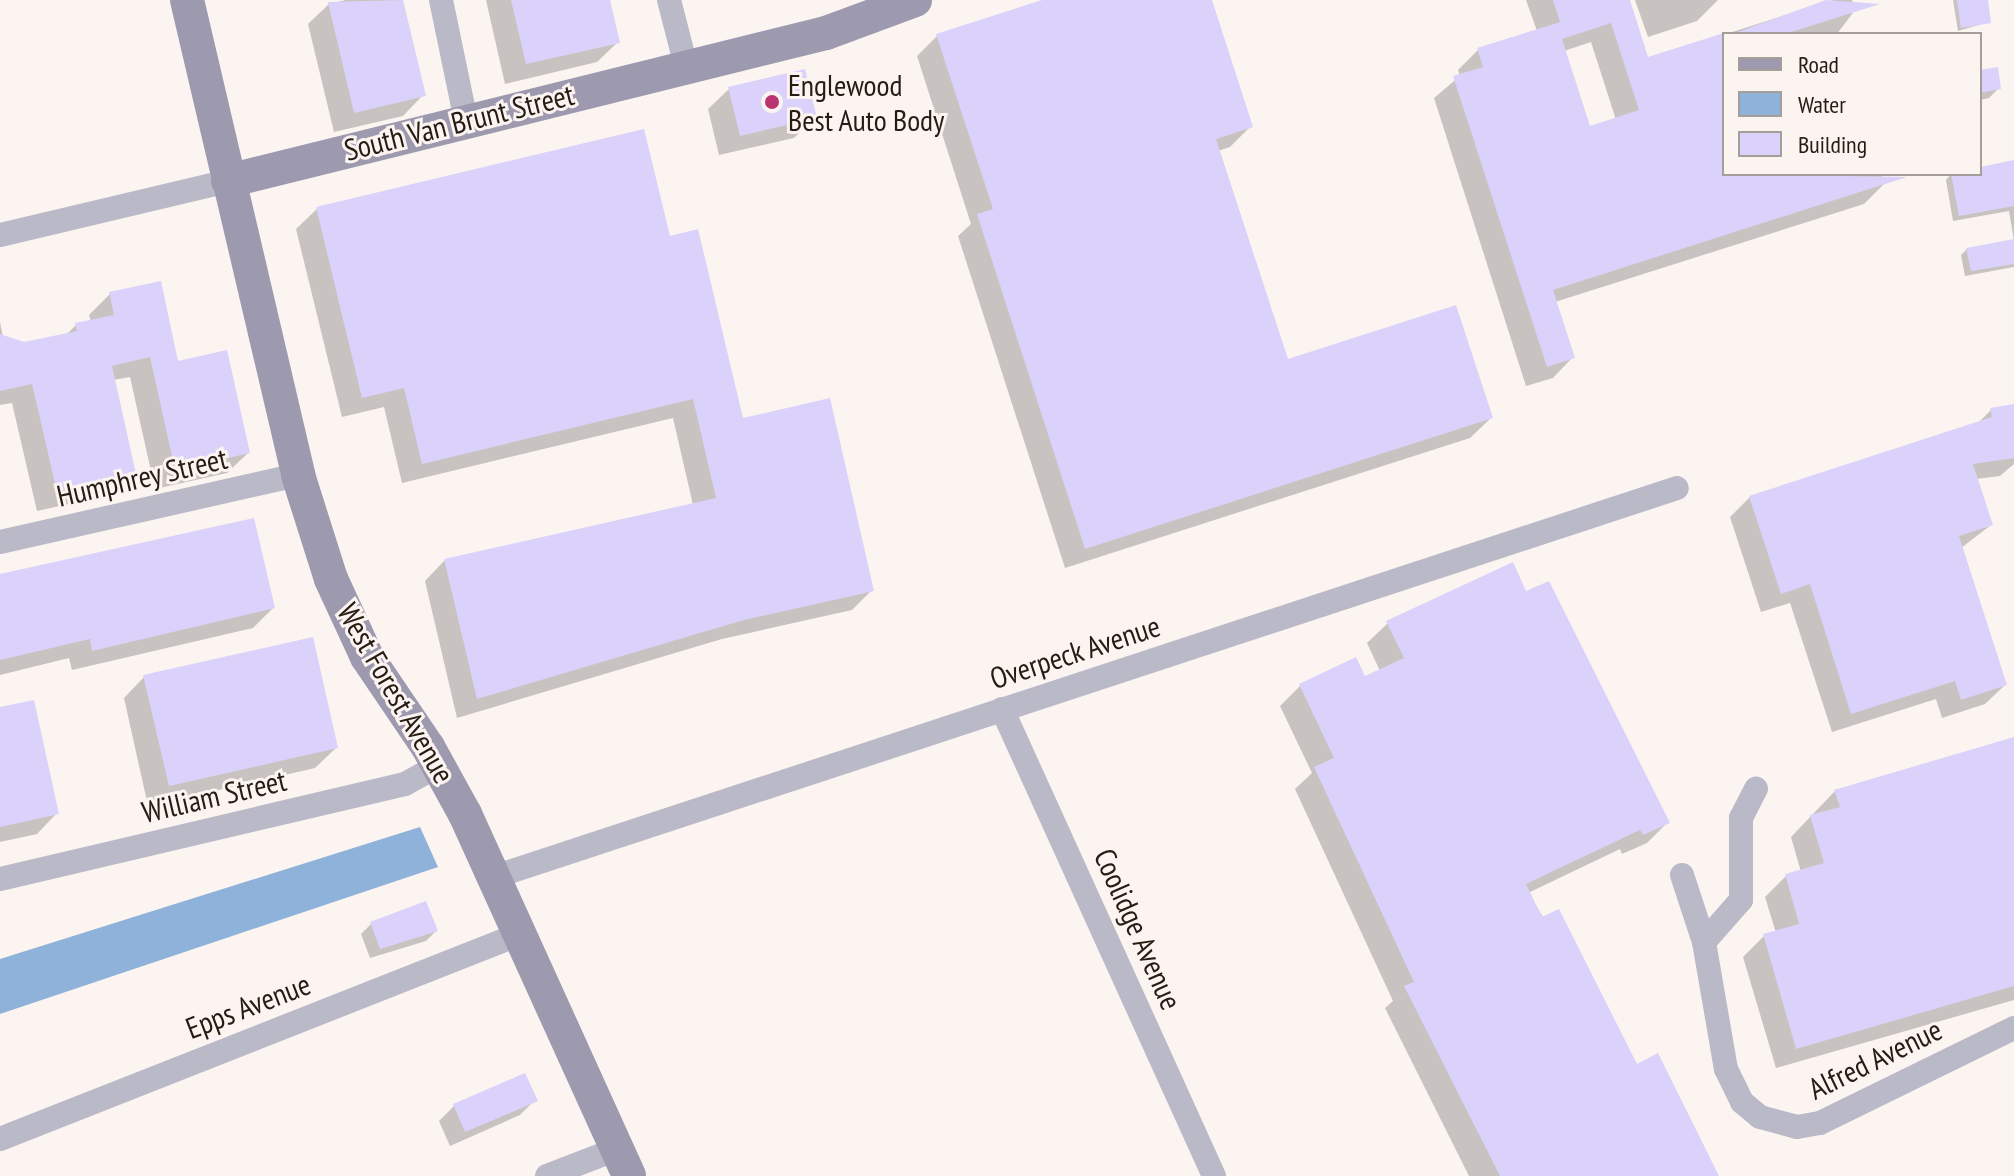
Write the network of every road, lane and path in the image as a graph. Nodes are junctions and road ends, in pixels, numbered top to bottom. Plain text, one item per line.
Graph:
1 (187, 0) edge
2 (441, 0) edge
3 (669, 0) edge
4 (915, 0) edge
5 (686, 66) junction
6 (466, 121) junction
7 (228, 181) junction
8 (0, 235) edge
9 (298, 475) junction
10 (1677, 488) dead end
11 (0, 542) edge
12 (1002, 709) junction
13 (446, 777) junction
14 (1756, 789) dead end
15 (490, 866) junction
16 (1682, 875) dead end
17 (0, 879) edge
18 (520, 934) junction
19 (1704, 942) junction
20 (2014, 1028) edge
21 (0, 1139) edge
22 (623, 1162) edge
23 (547, 1176) edge
24 (1214, 1176) edge

1 - 7 street, West Forest Avenue
2 - 6 street
3 - 5 street
4 - 5 street, South Van Brunt Street
5 - 6 street, South Van Brunt Street
6 - 7 street, South Van Brunt Street
7 - 8 street, South Van Brunt Street
7 - 9 street, West Forest Avenue
9 - 11 street, Humphrey Street
9 - 13 street, West Forest Avenue
10 - 12 street, Overpeck Avenue
12 - 15 street, Overpeck Avenue
12 - 24 street, Coolidge Avenue
13 - 15 street, West Forest Avenue
13 - 17 street, William Street
14 - 19 street
15 - 18 street, West Forest Avenue
16 - 19 street, Alfred Avenue
18 - 21 street, Epps Avenue
18 - 22 street, West Forest Avenue
19 - 20 street, Alfred Avenue
22 - 23 street

